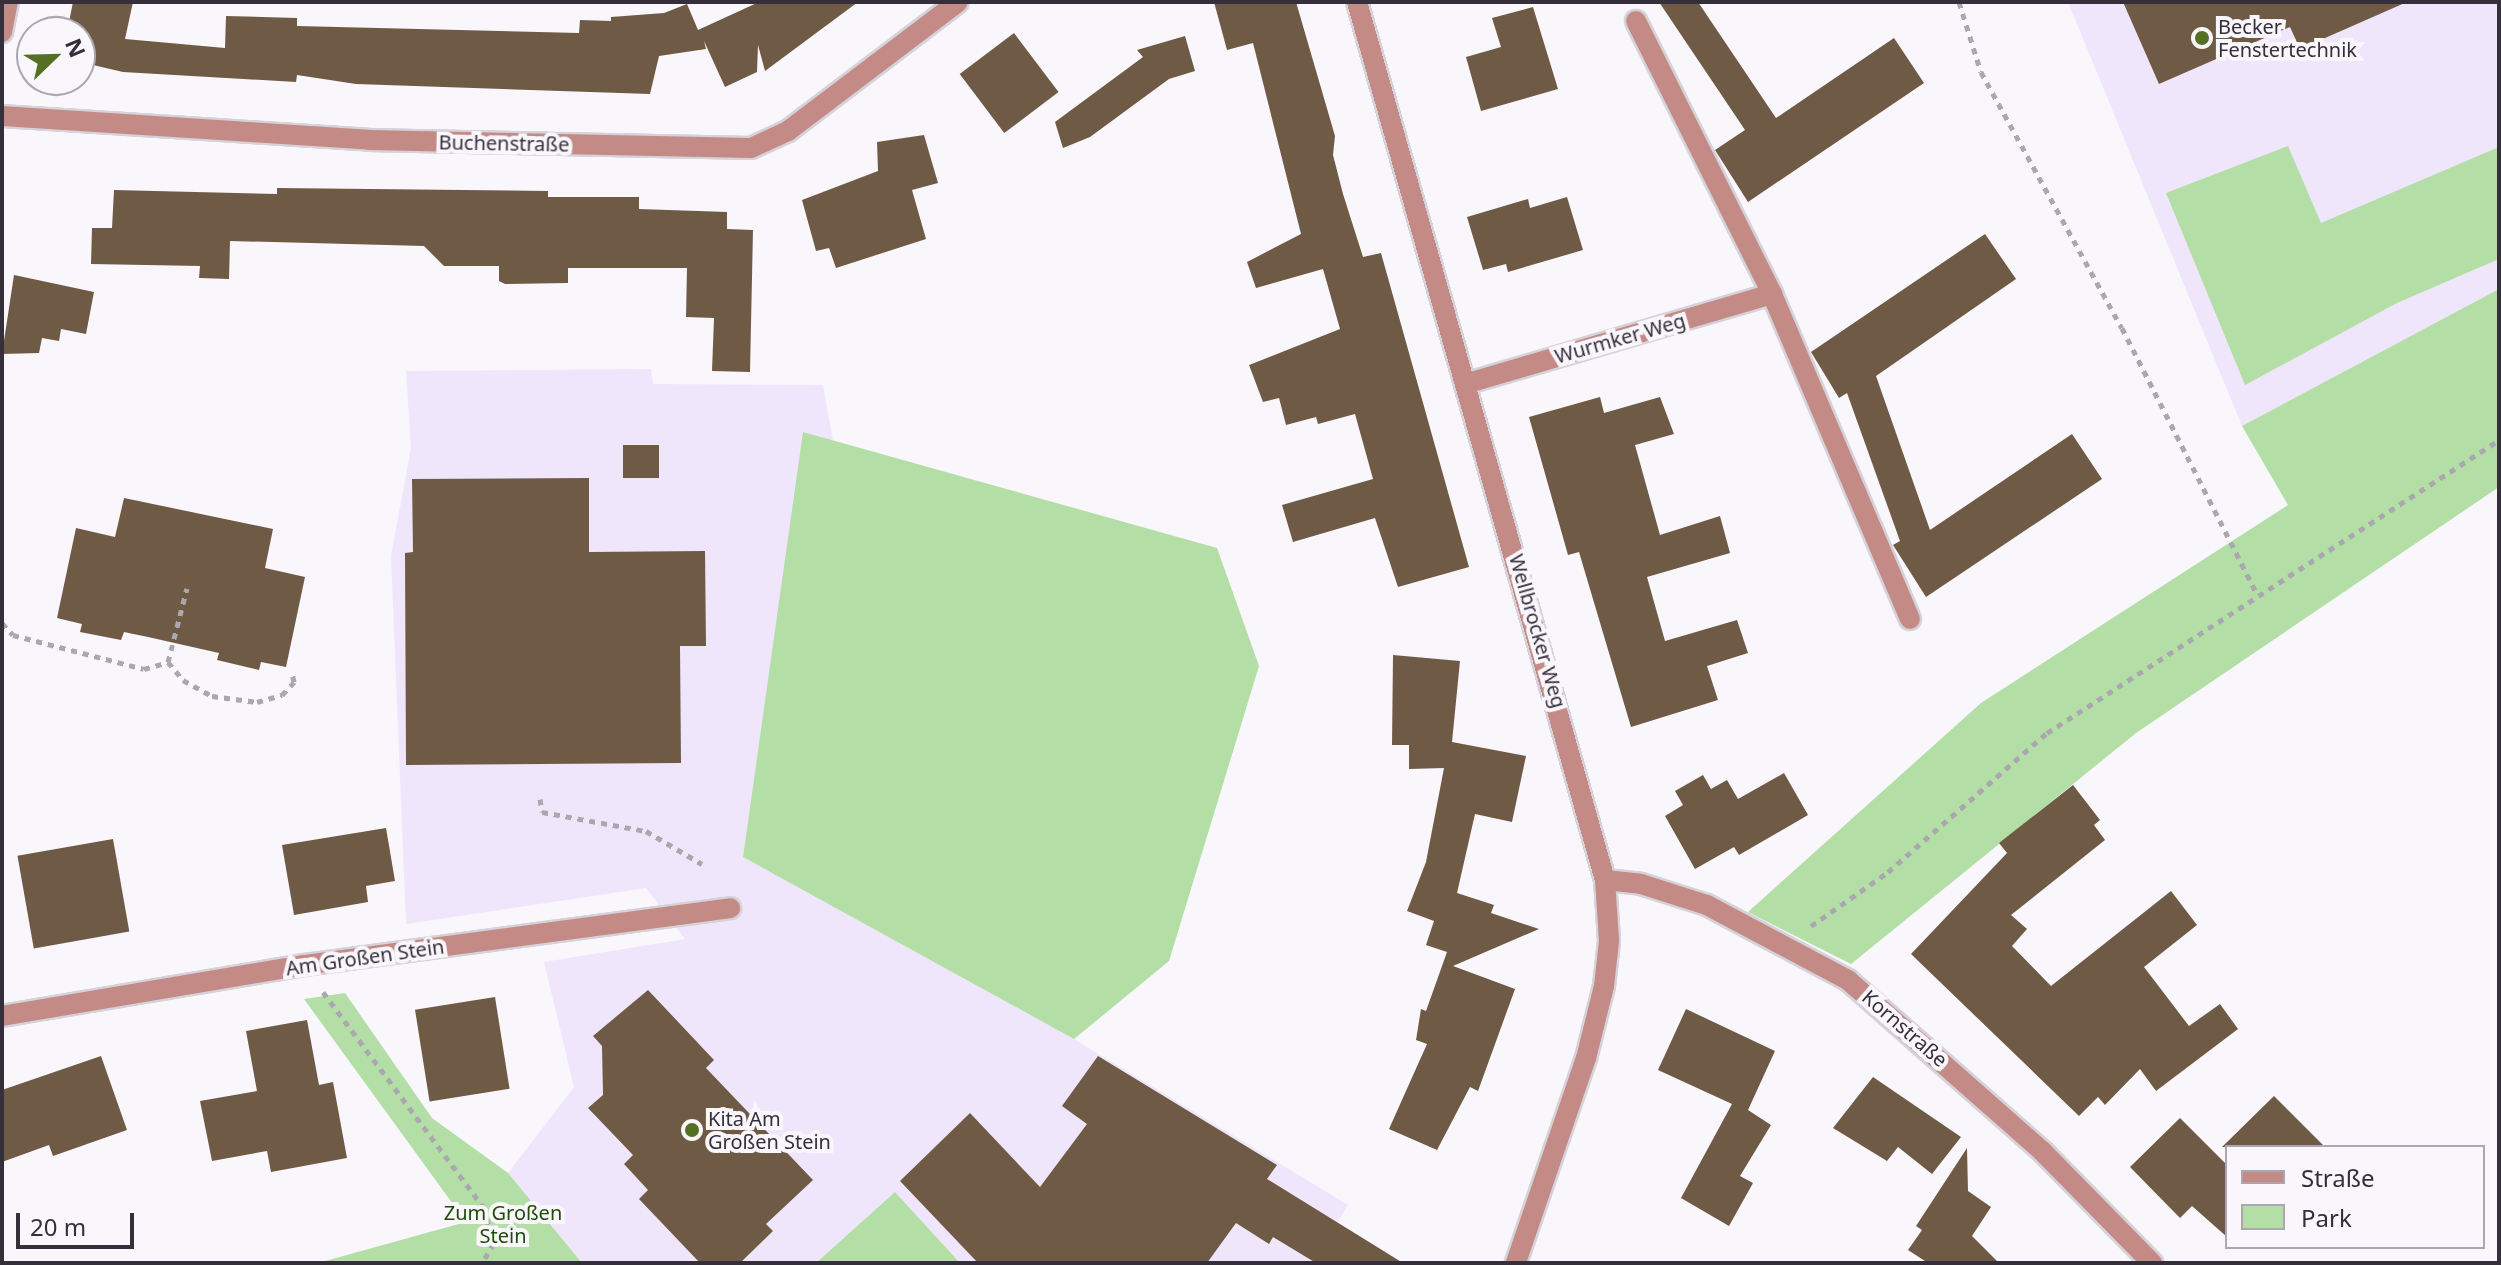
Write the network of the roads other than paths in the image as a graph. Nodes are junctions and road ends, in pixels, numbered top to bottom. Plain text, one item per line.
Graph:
1 (8, 2) edge
2 (958, 2) edge
3 (1357, 2) edge
4 (1636, 21) dead end
5 (2, 32) edge
6 (2, 116) edge
7 (1772, 294) junction
8 (1468, 383) junction
9 (1910, 619) dead end
10 (1605, 880) junction
11 (730, 908) dead end
12 (2, 1016) edge
13 (1516, 1263) edge
14 (2152, 1263) edge

1 - 5 street
2 - 6 street, Buchenstraße
3 - 8 street, Wellbrocker Weg
4 - 7 street
7 - 8 street, Wurmker Weg
7 - 9 street
8 - 10 street, Wellbrocker Weg
10 - 13 street, Wellbrocker Weg
10 - 14 street, Kornstraße
11 - 12 street, Am Großen Stein

